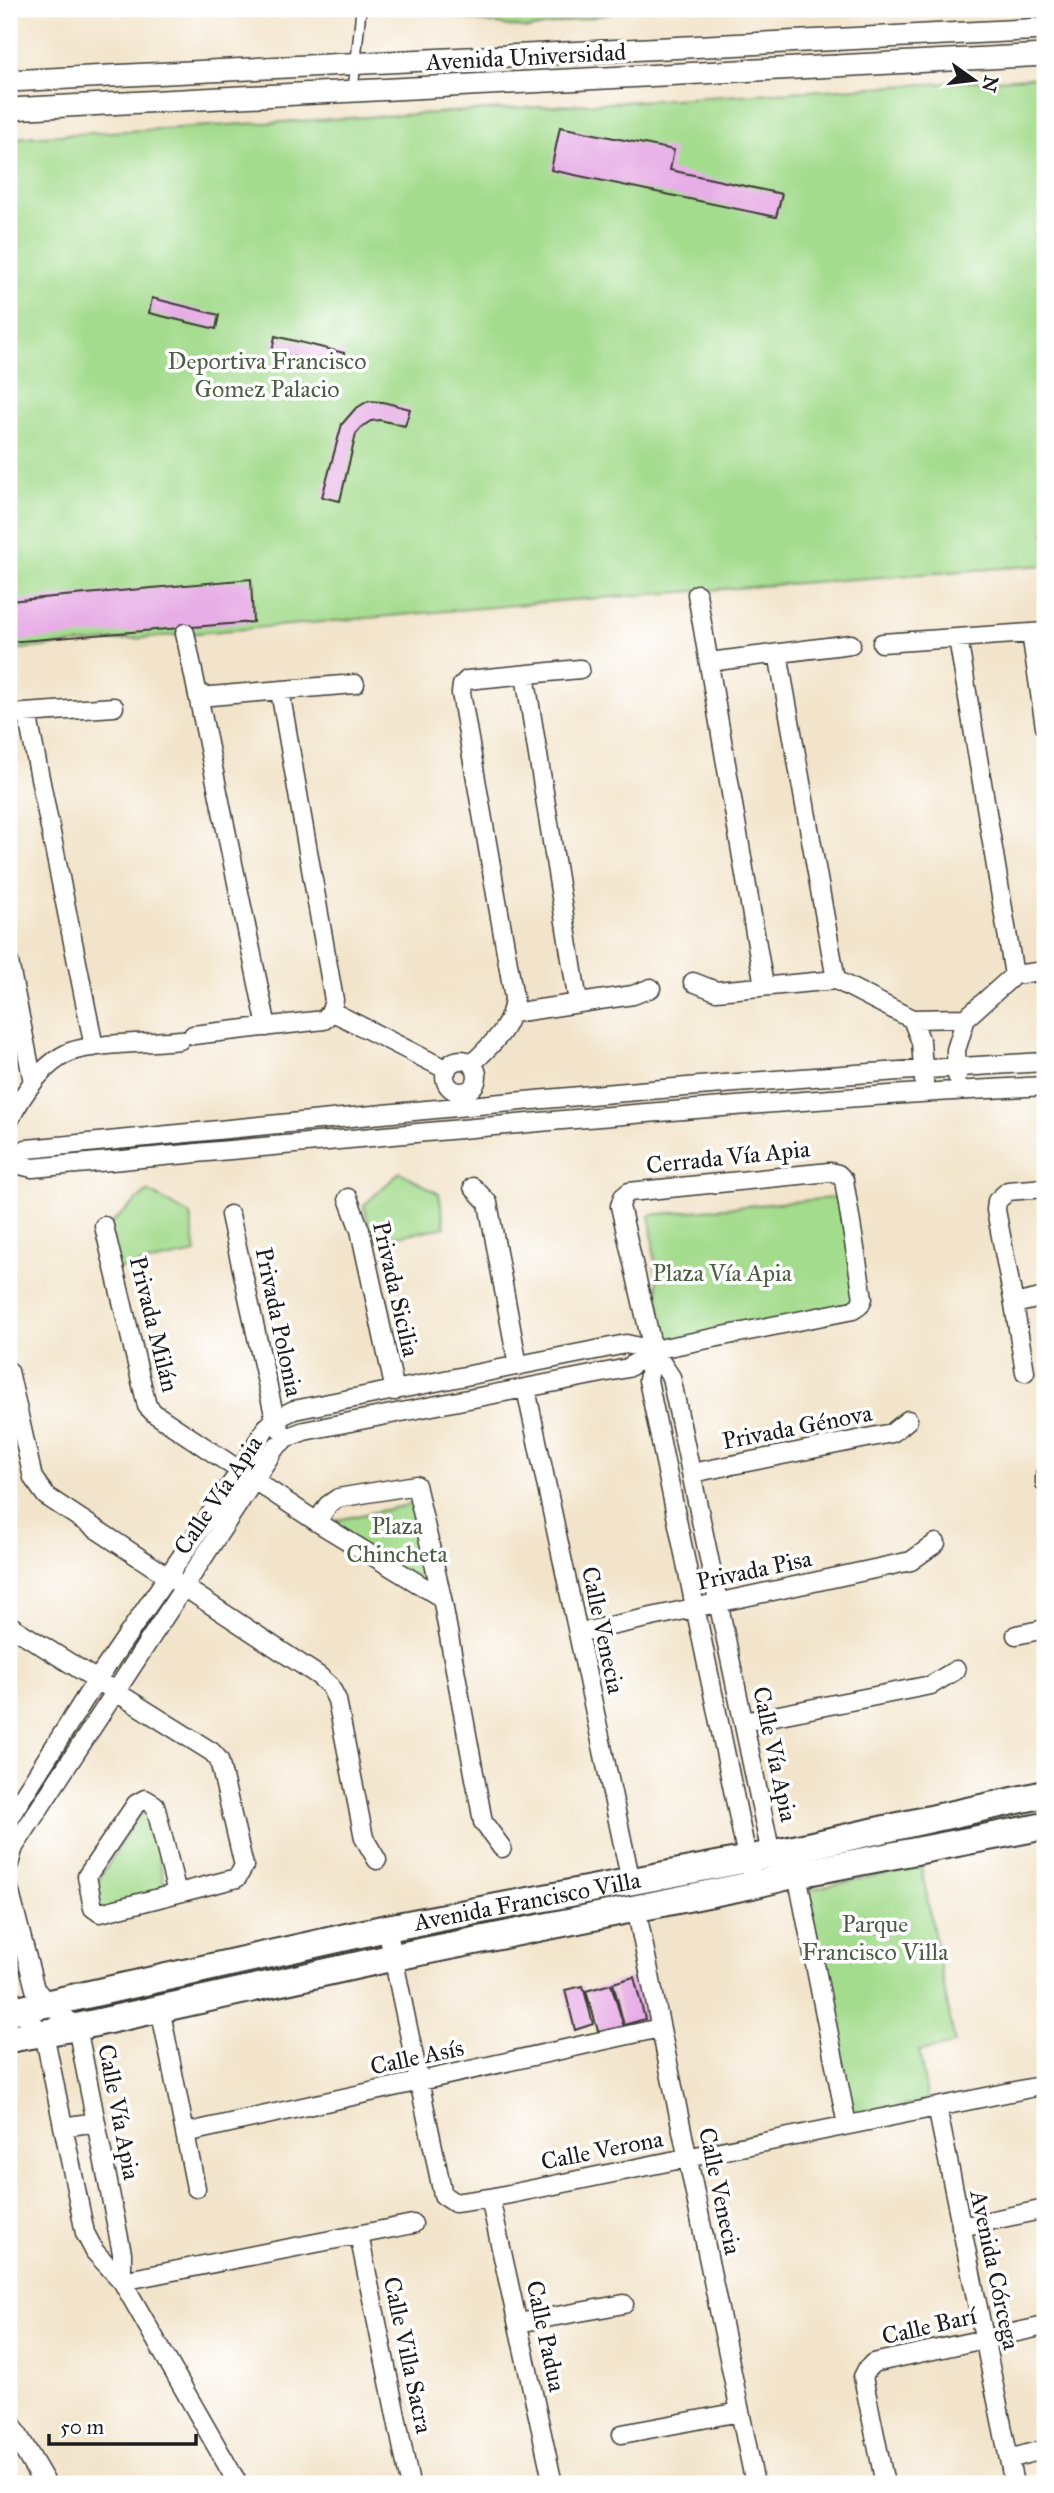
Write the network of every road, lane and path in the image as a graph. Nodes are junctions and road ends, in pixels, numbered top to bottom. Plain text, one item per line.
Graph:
1 (361, 9) edge
2 (1045, 29) edge
3 (971, 32) junction
4 (1045, 55) edge
5 (973, 59) junction
6 (354, 63) junction
7 (272, 69) junction
8 (9, 81) edge
9 (352, 92) junction
10 (275, 96) junction
11 (9, 109) edge
12 (697, 594) dead end
13 (185, 633) dead end
14 (1038, 633) edge
15 (958, 638) junction
16 (881, 643) dead end
17 (851, 644) dead end
18 (778, 653) junction
19 (709, 662) junction
20 (580, 669) dead end
21 (525, 675) junction
22 (355, 684) dead end
23 (280, 691) junction
24 (199, 697) junction
25 (114, 707) dead end
26 (27, 713) junction
27 (9, 714) edge
28 (1045, 727) edge
29 (9, 962) edge
30 (1045, 971) edge
31 (1014, 975) junction
32 (836, 980) junction
33 (693, 982) dead end
34 (764, 986) junction
35 (652, 988) dead end
36 (578, 1002) junction
37 (331, 1011) junction
38 (513, 1013) junction
39 (966, 1018) junction
40 (912, 1019) junction
41 (267, 1027) junction
42 (94, 1047) junction
43 (1045, 1062) edge
44 (472, 1064) junction
45 (956, 1067) junction
46 (924, 1068) junction
47 (447, 1070) junction
48 (33, 1082) junction
49 (1045, 1086) edge
50 (958, 1090) junction
51 (925, 1092) junction
52 (466, 1098) junction
53 (9, 1121) edge
54 (470, 1129) junction
55 (9, 1161) edge
56 (473, 1187) dead end
57 (1045, 1188) edge
58 (348, 1198) dead end
59 (230, 1215) dead end
60 (104, 1226) dead end
61 (1045, 1297) edge
62 (1014, 1304) junction
63 (653, 1350) junction
64 (518, 1366) junction
65 (9, 1371) edge
66 (1025, 1372) dead end
67 (526, 1389) junction
68 (11, 1391) edge
69 (394, 1391) junction
70 (275, 1419) junction
71 (908, 1420) dead end
72 (286, 1438) junction
73 (240, 1471) junction
74 (692, 1473) junction
75 (1045, 1475) edge
76 (256, 1480) junction
77 (1045, 1483) edge
78 (317, 1522) junction
79 (936, 1543) dead end
80 (168, 1575) junction
81 (186, 1587) junction
82 (442, 1598) junction
83 (718, 1602) junction
84 (695, 1608) junction
85 (9, 1625) edge
86 (1045, 1629) edge
87 (578, 1633) junction
88 (1016, 1635) dead end
89 (956, 1670) dead end
90 (96, 1681) junction
91 (115, 1693) junction
92 (744, 1722) junction
93 (1045, 1794) edge
94 (992, 1805) junction
95 (9, 1818) edge
96 (1045, 1826) edge
97 (999, 1836) junction
98 (502, 1848) dead end
99 (759, 1856) junction
100 (377, 1860) dead end
101 (9, 1864) edge
102 (797, 1874) junction
103 (631, 1882) junction
104 (752, 1885) junction
105 (9, 1889) edge
106 (177, 1893) junction
107 (636, 1908) junction
108 (387, 1928) junction
109 (395, 1958) junction
110 (48, 2004) junction
111 (11, 2005) edge
112 (160, 2008) junction
113 (77, 2027) junction
114 (660, 2028) junction
115 (44, 2033) junction
116 (9, 2039) edge
117 (420, 2081) junction
118 (1045, 2085) edge
119 (937, 2107) junction
120 (96, 2122) junction
121 (847, 2125) junction
122 (63, 2127) junction
123 (185, 2133) junction
124 (688, 2158) junction
125 (196, 2188) dead end
126 (490, 2198) junction
127 (1045, 2209) edge
128 (413, 2224) dead end
129 (961, 2227) junction
130 (359, 2235) junction
131 (122, 2281) junction
132 (624, 2304) dead end
133 (518, 2323) junction
134 (1045, 2326) edge
135 (984, 2338) junction
136 (740, 2412) junction
137 (9, 2422) edge
138 (622, 2434) dead end
139 (1045, 2449) edge
140 (1009, 2459) junction
141 (46, 2484) edge
142 (238, 2484) edge
143 (410, 2484) edge
144 (553, 2484) edge
145 (755, 2484) edge
146 (885, 2484) edge
147 (1014, 2484) edge

1 - 6 lane
2 - 3 street, Avenida Universidad
3 - 5 street
3 - 6 street, Avenida Universidad
4 - 5 street, Avenida Universidad
5 - 9 street, Avenida Universidad
6 - 7 street, Avenida Universidad
6 - 9 lane
7 - 8 street, Avenida Universidad
7 - 10 street
9 - 10 street, Avenida Universidad
10 - 11 street, Avenida Universidad
12 - 19 street
13 - 24 street
14 - 15 street
14 - 28 street
15 - 16 street
15 - 31 street
17 - 18 street
18 - 19 street
18 - 32 street
19 - 34 street
20 - 21 street
21 - 36 street
21 - 38 street
22 - 23 street
23 - 24 street
23 - 37 street
24 - 41 street
25 - 26 street
26 - 27 street
26 - 42 street
29 - 48 street
30 - 31 street
31 - 39 street
32 - 34 street
32 - 40 street
33 - 34 street
35 - 36 street
36 - 38 street
37 - 41 street
37 - 47 street
38 - 44 street
39 - 40 street
39 - 45 street
40 - 46 street
41 - 42 street
42 - 48 street
43 - 45 street
44 - 47 street
44 - 52 street
45 - 46 street
45 - 50 street
46 - 51 street
46 - 52 street
47 - 52 street
48 - 53 street
49 - 50 street
50 - 51 street
51 - 54 street
52 - 54 street
52 - 55 street
54 - 55 street
56 - 64 street
57 - 62 street
58 - 69 street, Privada Sicilia
59 - 70 street, Privada Polonia
60 - 73 street, Privada Milán
61 - 62 street
62 - 66 street
63 - 63 street, Cerrada Vía Apia
63 - 64 street, Calle Vía Apia
63 - 67 street, Calle Vía Apia
63 - 74 street, Calle Vía Apia
63 - 84 street, Calle Vía Apia
64 - 69 street, Calle Vía Apia
65 - 68 street
67 - 72 street, Calle Vía Apia
67 - 87 street, Calle Venecia
68 - 80 street
69 - 70 street, Calle Vía Apia
70 - 72 street, Privada Polonia
70 - 73 street, Calle Vía Apia
71 - 74 street, Privada Génova
72 - 76 street, Calle Vía Apia
73 - 76 street, Privada Milán
73 - 80 street, Calle Vía Apia
74 - 83 street, Calle Vía Apia
75 - 77 street
76 - 78 street, Privada Milán
76 - 81 street, Calle Vía Apia
78 - 82 street, Privada Milán
78 - 82 street
79 - 83 street, Privada Pisa
80 - 81 street
80 - 90 street, Calle Vía Apia
81 - 91 street, Calle Vía Apia
81 - 100 street
82 - 98 street
83 - 84 street, Privada Pisa
83 - 92 street, Calle Vía Apia
84 - 87 street, Privada Pisa
84 - 99 street, Calle Vía Apia
85 - 90 street
86 - 88 street
87 - 103 street, Calle Venecia
89 - 92 street
90 - 91 street
90 - 95 street, Calle Vía Apia
91 - 101 street, Calle Vía Apia
91 - 106 street
92 - 99 street, Calle Vía Apia
93 - 94 main road, Avenida Francisco Villa
94 - 97 main road
94 - 99 main road, Avenida Francisco Villa
96 - 97 main road, Avenida Francisco Villa
97 - 102 main road, Avenida Francisco Villa
99 - 102 street, Calle Vía Apia
99 - 103 main road, Avenida Francisco Villa
99 - 104 street, Calle Vía Apia
102 - 104 main road, Avenida Francisco Villa
102 - 121 street
103 - 108 main road, Avenida Francisco Villa
104 - 107 main road, Avenida Francisco Villa
105 - 110 street, Calle Vía Apia
106 - 106 street
107 - 109 main road, Avenida Francisco Villa
107 - 114 street, Calle Venecia
108 - 109 street
108 - 110 main road, Avenida Francisco Villa
109 - 112 main road, Avenida Francisco Villa
109 - 117 street
110 - 111 main road, Avenida Francisco Villa
110 - 113 street, Calle Vía Apia
111 - 115 street
112 - 113 main road, Avenida Francisco Villa
112 - 123 street
113 - 115 main road, Avenida Francisco Villa
113 - 120 street, Calle Vía Apia
114 - 117 street, Calle Asís
114 - 124 street, Calle Venecia
115 - 116 main road, Avenida Francisco Villa
115 - 122 street, Calle Vía Apia
117 - 123 street, Calle Asís
117 - 126 street, Calle Verona
118 - 119 street, Calle Verona
119 - 121 street, Calle Verona
119 - 129 street, Avenida Córcega
120 - 122 street
120 - 131 street, Calle Vía Apia
121 - 124 street, Calle Verona
122 - 131 street, Calle Vía Apia
123 - 125 street
124 - 126 street, Calle Verona
124 - 136 street, Calle Venecia
126 - 133 street, Calle Padua
127 - 129 street
128 - 130 street
129 - 135 street, Avenida Córcega
130 - 131 street
130 - 143 street, Calle Villa Sacra
131 - 142 street, Calle Vía Apia
132 - 133 street
133 - 144 street, Calle Padua
134 - 135 street, Calle Barí
135 - 140 street, Avenida Córcega
135 - 146 street, Calle Barí
136 - 138 street
136 - 145 street, Calle Venecia
137 - 141 street
139 - 140 street
140 - 147 street, Avenida Córcega

